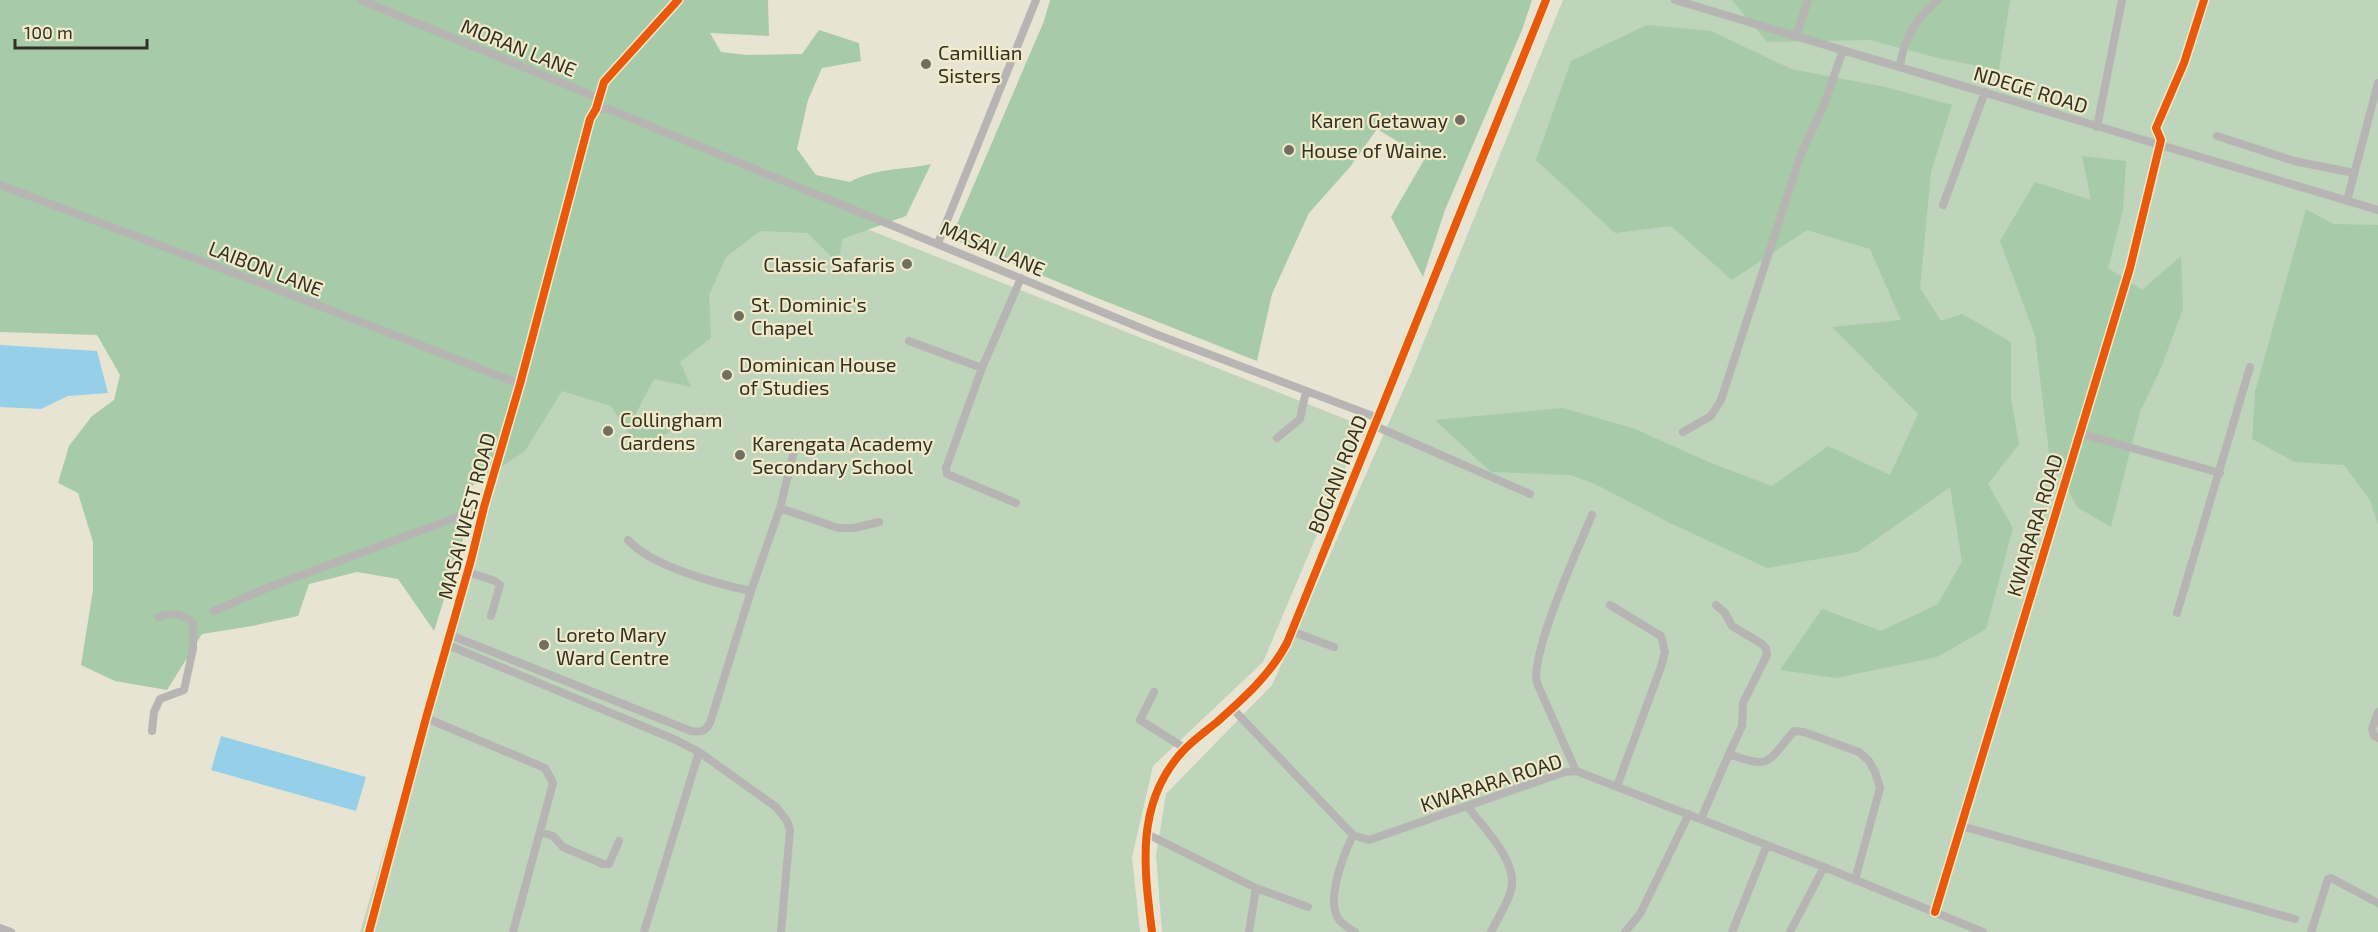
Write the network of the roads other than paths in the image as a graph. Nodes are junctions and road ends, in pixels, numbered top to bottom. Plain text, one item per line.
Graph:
1 (361, 0) edge
2 (678, 0) edge
3 (1036, 0) edge
4 (1546, 0) edge
5 (1675, 0) edge
6 (1808, 0) edge
7 (1938, 0) edge
8 (2122, 0) edge
9 (2204, 0) edge
10 (1796, 36) junction
11 (1843, 50) junction
12 (1900, 66) junction
13 (2378, 83) edge
14 (1985, 92) junction
15 (598, 98) junction
16 (596, 109) junction
17 (2097, 127) junction
18 (2217, 136) dead end
19 (2158, 145) junction
20 (2354, 173) junction
21 (0, 185) edge
22 (2347, 201) junction
23 (1943, 205) dead end
24 (2378, 210) edge
25 (938, 243) junction
26 (1021, 278) junction
27 (909, 341) dead end
28 (2250, 367) dead end
29 (982, 369) junction
30 (520, 384) junction
31 (1306, 391) junction
32 (1376, 422) junction
33 (1683, 432) dead end
34 (2079, 433) junction
35 (1277, 438) dead end
36 (796, 443) dead end
37 (2220, 473) junction
38 (1530, 494) dead end
39 (1016, 503) dead end
40 (484, 507) junction
41 (780, 508) junction
42 (1592, 515) dead end
43 (879, 522) dead end
44 (628, 540) dead end
45 (468, 572) junction
46 (751, 591) junction
47 (1610, 605) dead end
48 (1716, 605) dead end
49 (214, 611) dead end
50 (2177, 613) dead end
51 (491, 616) dead end
52 (158, 617) dead end
53 (1291, 631) junction
54 (450, 634) junction
55 (448, 645) junction
56 (1334, 647) dead end
57 (1154, 692) dead end
58 (1232, 708) junction
59 (2378, 712) edge
60 (426, 718) junction
61 (152, 731) dead end
62 (2378, 738) edge
63 (1186, 749) junction
64 (699, 752) junction
65 (1729, 754) junction
66 (1576, 771) junction
67 (1617, 786) junction
68 (1467, 806) junction
69 (1689, 814) junction
70 (1701, 819) junction
71 (1961, 826) junction
72 (540, 832) junction
73 (1147, 834) junction
74 (1353, 835) junction
75 (619, 840) dead end
76 (1767, 845) junction
77 (1824, 867) junction
78 (1855, 880) junction
79 (1256, 888) junction
80 (2378, 903) edge
81 (1308, 907) dead end
82 (1935, 912) junction
83 (2295, 919) dead end
84 (0, 928) edge
85 (11, 932) edge
86 (369, 932) edge
87 (513, 932) edge
88 (644, 932) edge
89 (781, 932) edge
90 (1152, 932) edge
91 (1248, 932) edge
92 (1355, 932) edge
93 (1491, 932) edge
94 (1625, 932) edge
95 (1732, 932) edge
96 (1790, 932) edge
97 (1983, 932) edge
98 (2311, 932) edge

1 - 15 street, MORAN LANE
2 - 15 street, MASAI WEST ROAD
3 - 25 street
4 - 32 street, BOGANI ROAD
5 - 10 street, NDEGE ROAD
6 - 10 street
7 - 12 street
8 - 17 street
9 - 19 street, KWARARA ROAD
10 - 11 street, NDEGE ROAD
11 - 12 street, NDEGE ROAD
11 - 33 street
12 - 14 street, NDEGE ROAD
13 - 20 street
14 - 17 street, NDEGE ROAD
14 - 23 street
15 - 16 street, MASAI WEST ROAD
16 - 25 street, MASAI LANE
16 - 30 street, MASAI WEST ROAD
17 - 19 street, NDEGE ROAD
18 - 20 street
19 - 22 street, NDEGE ROAD
19 - 34 street, KWARARA ROAD
20 - 22 street
21 - 30 street, LAIBON LANE
22 - 24 street, NDEGE ROAD
25 - 26 street, MASAI LANE
26 - 29 street
26 - 31 street, MASAI LANE
27 - 29 street
28 - 37 street
29 - 39 street
30 - 40 street, MASAI WEST ROAD
31 - 32 street, MASAI LANE
31 - 35 street
32 - 38 street, MASAI LANE
32 - 53 street, BOGANI ROAD
34 - 37 street
34 - 71 street, KWARARA ROAD
36 - 41 street
37 - 50 street
40 - 45 street, MASAI WEST ROAD
40 - 49 street
41 - 43 street
41 - 46 street
42 - 66 street
44 - 46 street
45 - 51 street
45 - 54 street, MASAI WEST ROAD
46 - 54 street
47 - 67 street
48 - 65 street
52 - 61 street
53 - 56 street
53 - 58 street, BOGANI ROAD
54 - 55 street, MASAI WEST ROAD
55 - 60 street, MASAI WEST ROAD
55 - 64 street
57 - 63 street
58 - 63 street, BOGANI ROAD
58 - 74 street
59 - 62 street
60 - 72 street
60 - 86 street, MASAI WEST ROAD
63 - 73 street, BOGANI ROAD
64 - 88 street
64 - 89 street
65 - 70 street
65 - 78 street
66 - 67 street, KWARARA ROAD
66 - 68 street, KWARARA ROAD
67 - 69 street, KWARARA ROAD
68 - 74 street, KWARARA ROAD
68 - 93 street
69 - 70 street, KWARARA ROAD
69 - 94 street
70 - 76 street, KWARARA ROAD
71 - 82 street, KWARARA ROAD
71 - 83 street
72 - 75 street
72 - 87 street
73 - 79 street
73 - 90 street, BOGANI ROAD
74 - 92 street
76 - 77 street, KWARARA ROAD
76 - 95 street
77 - 78 street, KWARARA ROAD
77 - 96 street
78 - 82 street, KWARARA ROAD
79 - 81 street
79 - 91 street
80 - 98 street
82 - 97 street, KWARARA ROAD
84 - 85 street

